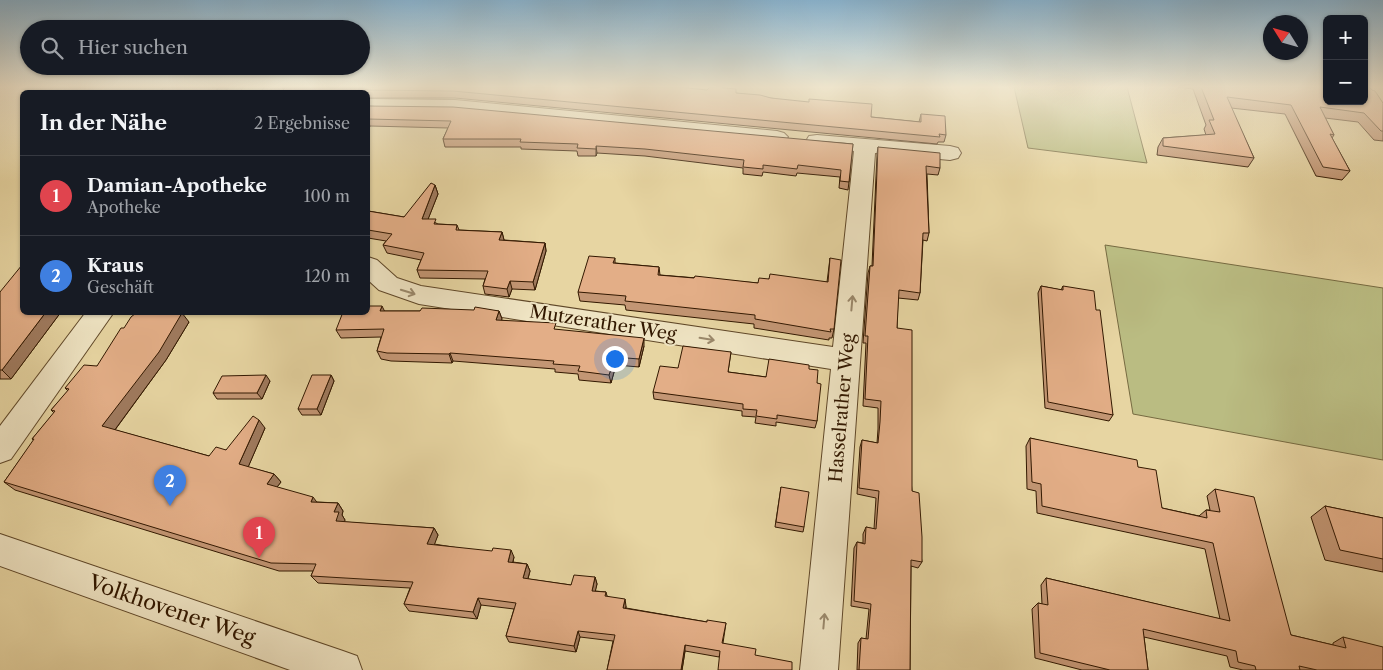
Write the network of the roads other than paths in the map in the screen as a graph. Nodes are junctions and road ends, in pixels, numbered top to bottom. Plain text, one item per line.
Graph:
1 (586, 118) edge
2 (865, 146) junction
3 (950, 153) dead end
4 (370, 268) edge
5 (99, 315) edge
6 (847, 360) junction
7 (0, 450) edge
8 (0, 550) edge
9 (343, 670) edge
10 (819, 670) edge

1 - 2 street
2 - 3 street
6 -> 2 street, Hasselrather Weg
4 -> 6 street, Mutzerather Weg
5 - 7 street
10 -> 6 street, Hasselrather Weg
8 - 9 street, Volkhovener Weg

